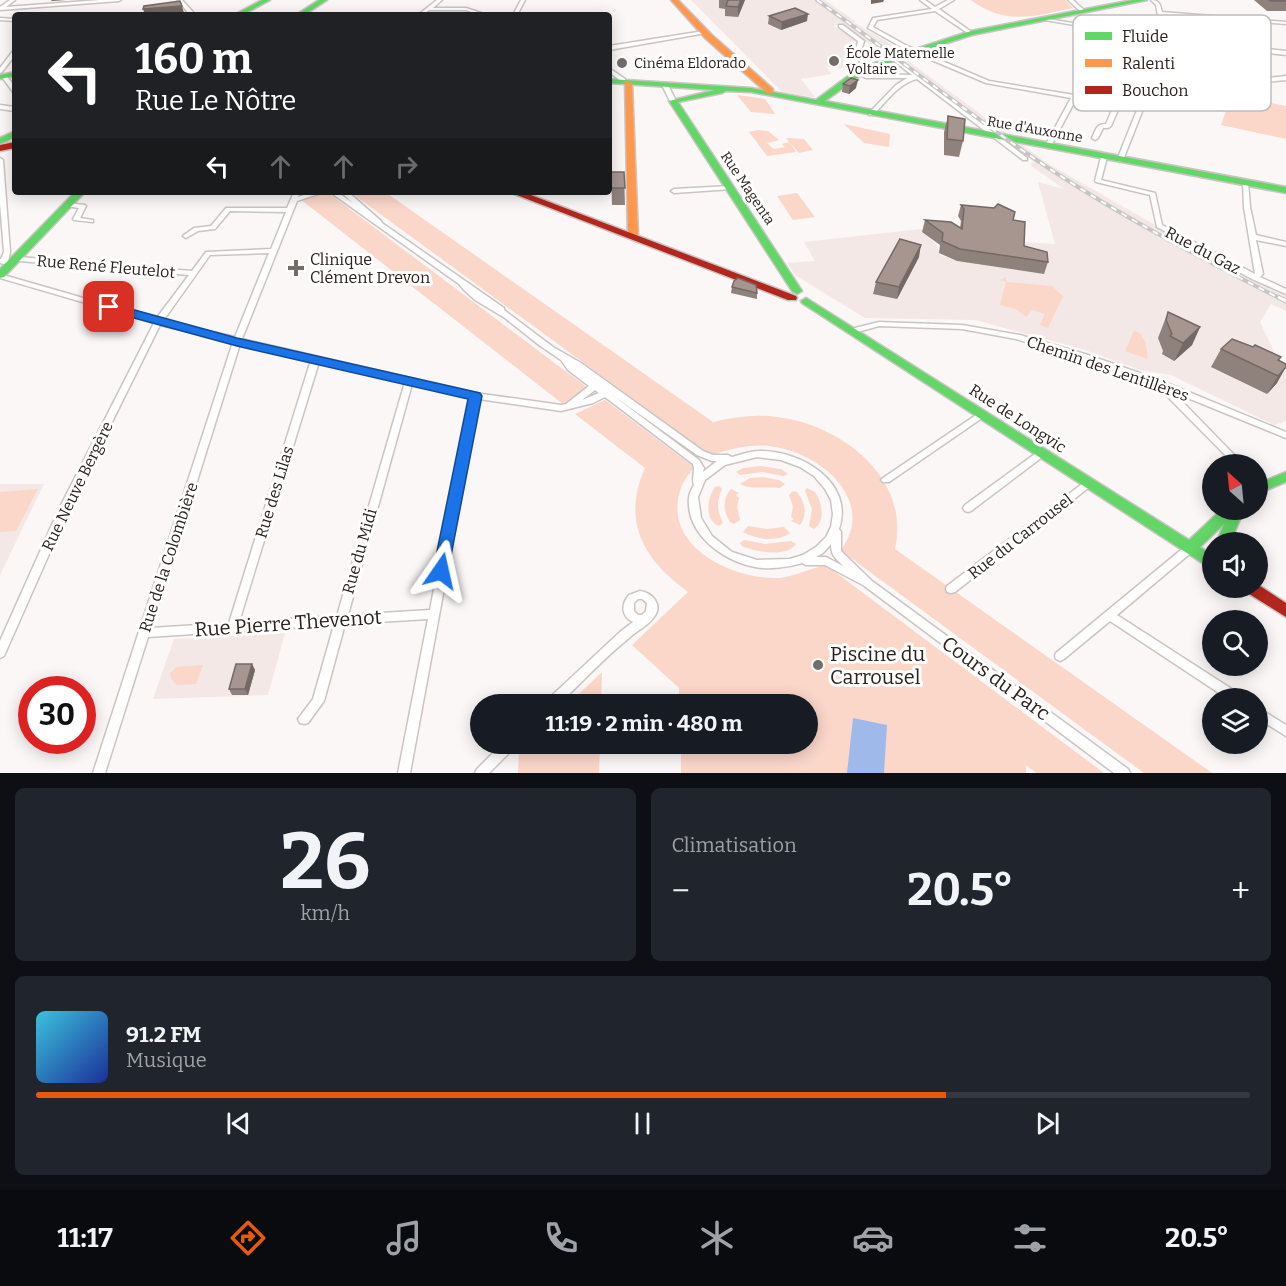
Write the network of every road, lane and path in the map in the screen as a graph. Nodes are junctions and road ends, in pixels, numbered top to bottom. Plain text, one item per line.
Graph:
1 (13, 0) edge
2 (119, 0) edge
3 (267, 0) edge
4 (440, 0) edge
5 (674, 0) edge
6 (922, 0) edge
7 (952, 0) edge
8 (1070, 0) edge
9 (1144, 0) edge
10 (1153, 0) edge
11 (184, 1) edge
12 (170, 6) edge
13 (0, 9) edge
14 (429, 9) junction
15 (936, 9) junction
16 (1082, 10) junction
17 (243, 12) edge
18 (424, 12) edge
19 (476, 12) edge
20 (1160, 13) joint
21 (1185, 15) edge
22 (1041, 19) junction
23 (1271, 22) edge
24 (1286, 23) edge
25 (1073, 24) edge
26 (841, 26) dead end
27 (971, 33) junction
28 (706, 34) junction
29 (612, 48) edge
30 (913, 50) junction
31 (1271, 50) edge
32 (1286, 52) edge
33 (897, 57) junction
34 (12, 59) edge
35 (858, 73) junction
36 (5, 75) edge
37 (612, 77) edge
38 (917, 77) junction
39 (1286, 78) edge
40 (1271, 80) edge
41 (626, 82) junction
42 (665, 85) junction
43 (748, 89) junction
44 (703, 90) junction
45 (1073, 97) edge
46 (1073, 99) edge
47 (673, 101) junction
48 (817, 103) junction
49 (1115, 111) edge
50 (1142, 111) edge
51 (871, 114) junction
52 (999, 138) junction
53 (1095, 138) dead end
54 (1048, 146) junction
55 (1104, 157) junction
56 (1025, 159) dead end
57 (0, 160) edge
58 (1120, 160) junction
59 (1246, 183) junction
60 (730, 188) junction
61 (1286, 190) edge
62 (674, 191) dead end
63 (77, 195) edge
64 (337, 195) edge
65 (348, 195) edge
66 (522, 195) edge
67 (296, 196) edge
68 (68, 205) junction
69 (290, 210) junction
70 (91, 221) dead end
71 (381, 224) junction
72 (633, 236) junction
73 (186, 237) dead end
74 (1253, 237) junction
75 (1286, 244) edge
76 (274, 251) junction
77 (19, 259) junction
78 (2, 262) edge
79 (193, 273) junction
80 (0, 275) edge
81 (1255, 277) junction
82 (1286, 292) edge
83 (795, 294) junction
84 (806, 301) joint
85 (158, 322) junction
86 (854, 331) junction
87 (237, 342) junction
88 (316, 358) junction
89 (409, 381) junction
90 (598, 384) junction
91 (1162, 386) junction
92 (610, 392) junction
93 (475, 396) junction
94 (569, 406) junction
95 (982, 414) junction
96 (1286, 435) edge
97 (1042, 453) junction
98 (1229, 454) edge
99 (745, 455) junction
100 (1286, 477) edge
101 (886, 480) dead end
102 (1089, 483) junction
103 (1268, 483) edge
104 (694, 493) junction
105 (968, 508) dead end
106 (1217, 520) edge
107 (838, 522) junction
108 (1186, 545) junction
109 (1202, 555) edge
110 (781, 565) junction
111 (868, 584) junction
112 (951, 589) dead end
113 (1266, 598) edge
114 (1286, 611) edge
115 (433, 614) junction
116 (650, 615) dead end
117 (1109, 615) junction
118 (340, 619) junction
119 (233, 626) junction
120 (143, 633) junction
121 (0, 653) edge
122 (1060, 656) dead end
123 (1220, 688) edge
124 (562, 694) edge
125 (304, 719) dead end
126 (1268, 719) edge
127 (1286, 731) edge
128 (500, 754) edge
129 (484, 770) edge
130 (99, 773) edge
131 (404, 773) edge
132 (472, 773) edge
133 (1124, 773) edge

1 - 13 street
2 - 13 street
3 - 17 street
4 - 14 street
5 - 28 street
6 - 15 street
7 - 15 street
8 - 16 street
9 - 16 street
10 - 20 street
11 - 12 street
14 - 18 street
14 - 19 street
15 - 27 street
15 - 30 street
16 - 22 street
20 - 21 street
22 - 25 street
22 - 27 street
23 - 24 street
26 - 35 street
27 - 30 street
28 - 29 street
28 - 43 street
28 - 43 street
30 - 33 street
30 - 45 street
31 - 32 street
33 - 35 street
33 - 38 street
34 - 36 street
35 - 38 street
35 - 48 street
37 - 41 street
38 - 51 street
38 - 52 street
39 - 40 street
41 - 42 street
41 - 44 street
41 - 72 street
42 - 44 street
42 - 47 street
43 - 44 street
43 - 48 street, Rue d'Auxonne
44 - 47 street
46 - 54 street
47 - 60 street, Rue Magenta
48 - 51 street, Rue d'Auxonne
49 - 53 street
50 - 58 street
51 - 52 street, Rue d'Auxonne
52 - 54 street, Rue d'Auxonne
52 - 56 street
54 - 55 street, Rue d'Auxonne
55 - 58 street, Rue d'Auxonne
55 - 81 street, Rue du Gaz
57 - 78 street
58 - 59 street, Rue d'Auxonne
59 - 61 street, Rue d'Auxonne
59 - 74 street
60 - 62 street
60 - 83 street, Rue Magenta
63 - 68 street
64 - 71 street
65 - 71 street
66 - 72 street
67 - 69 street, Rue de la Colombière
68 - 70 street
68 - 77 street
69 - 73 street
69 - 76 street, Rue de la Colombière
71 - 90 street
72 - 83 street
74 - 75 street
74 - 81 street
76 - 79 street, Rue Neuve Bergère
76 - 87 street, Rue de la Colombière
77 - 78 street
77 - 79 street, Rue René Fleutelot
77 - 80 street
78 - 80 street
79 - 85 street, Rue Neuve Bergère
80 - 85 street
81 - 82 street
83 - 84 street, Rue Magenta
84 - 86 street, Rue de Longvic
85 - 87 street
85 - 121 street, Rue Neuve Bergère
86 - 91 street, Chemin des Lentillères
86 - 95 street, Rue de Longvic
87 - 88 street
87 - 120 street, Rue de la Colombière
88 - 89 street
88 - 119 street, Rue des Lilas
89 - 93 street
89 - 118 street, Rue du Midi
90 - 92 street
90 - 94 street
91 - 96 street, Chemin des Lentillères
91 - 98 street
92 - 94 street
92 - 99 street
92 - 104 street
93 - 94 street
93 - 115 street
95 - 97 street, Rue de Longvic
95 - 101 street
97 - 102 street, Rue de Longvic
97 - 105 street
99 - 104 street
99 - 107 street
100 - 103 street
102 - 108 street, Rue de Longvic
102 - 112 street, Rue du Carrousel
104 - 110 street
106 - 108 street
107 - 110 street
107 - 111 street, Cours du Parc
108 - 109 street, Rue de Longvic
108 - 117 street
110 - 111 street, Cours du Parc
111 - 133 street, Cours du Parc
113 - 114 street
115 - 118 street, Rue Pierre Thevenot
115 - 131 street
116 - 124 street
117 - 122 street
117 - 123 street
118 - 119 street, Rue Pierre Thevenot
118 - 125 street, Rue du Midi
119 - 120 street, Rue Pierre Thevenot
120 - 130 street, Rue de la Colombière
126 - 127 street
128 - 129 street
129 - 132 street

